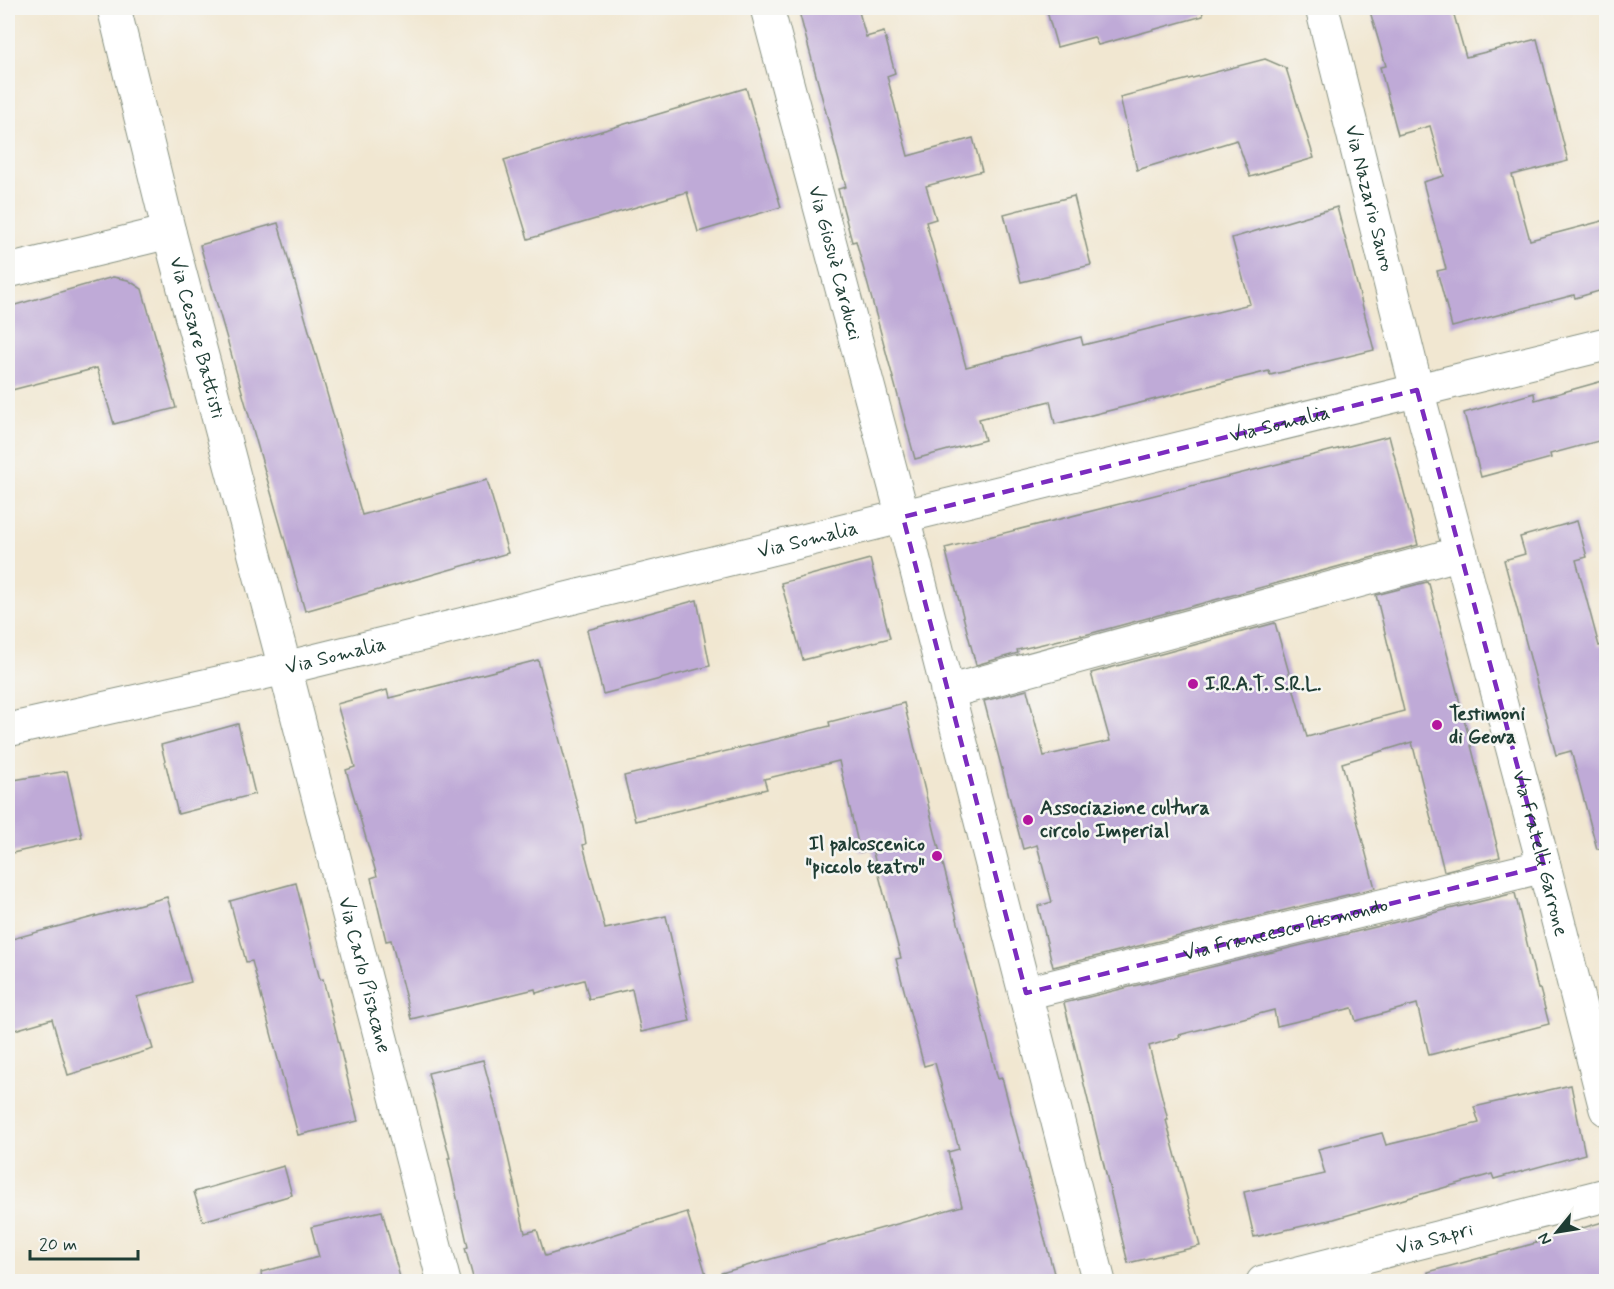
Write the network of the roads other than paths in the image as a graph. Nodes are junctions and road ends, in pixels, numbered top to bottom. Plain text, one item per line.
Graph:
1 (114, 8) edge
2 (767, 8) edge
3 (1322, 8) edge
4 (169, 232) junction
5 (8, 271) edge
6 (1606, 344) edge
7 (1417, 390) junction
8 (903, 517) junction
9 (1461, 553) junction
10 (285, 668) junction
11 (947, 692) junction
12 (8, 730) edge
13 (1544, 866) junction
14 (1026, 993) junction
15 (1606, 1108) edge
16 (1606, 1195) edge
17 (444, 1281) edge
18 (1100, 1281) edge
19 (1263, 1281) edge

1 - 4 street, Via Cesare Battisti
2 - 8 street, Via Giosuè Carducci
3 - 7 street, Via Nazario Sauro
4 - 5 street
4 - 10 street, Via Cesare Battisti
6 - 7 street, Via Somalia
7 - 8 street, Via Somalia
7 - 9 street, Via Fratelli Garrone
8 - 10 street, Via Somalia
8 - 11 street
9 - 11 street
9 - 13 street, Via Fratelli Garrone
10 - 12 street, Via Somalia
10 - 17 street, Via Carlo Pisacane
11 - 14 street
13 - 14 street, Via Francesco Rismondo
13 - 15 street, Via Fratelli Garrone
14 - 18 street
16 - 19 street, Via Sapri

